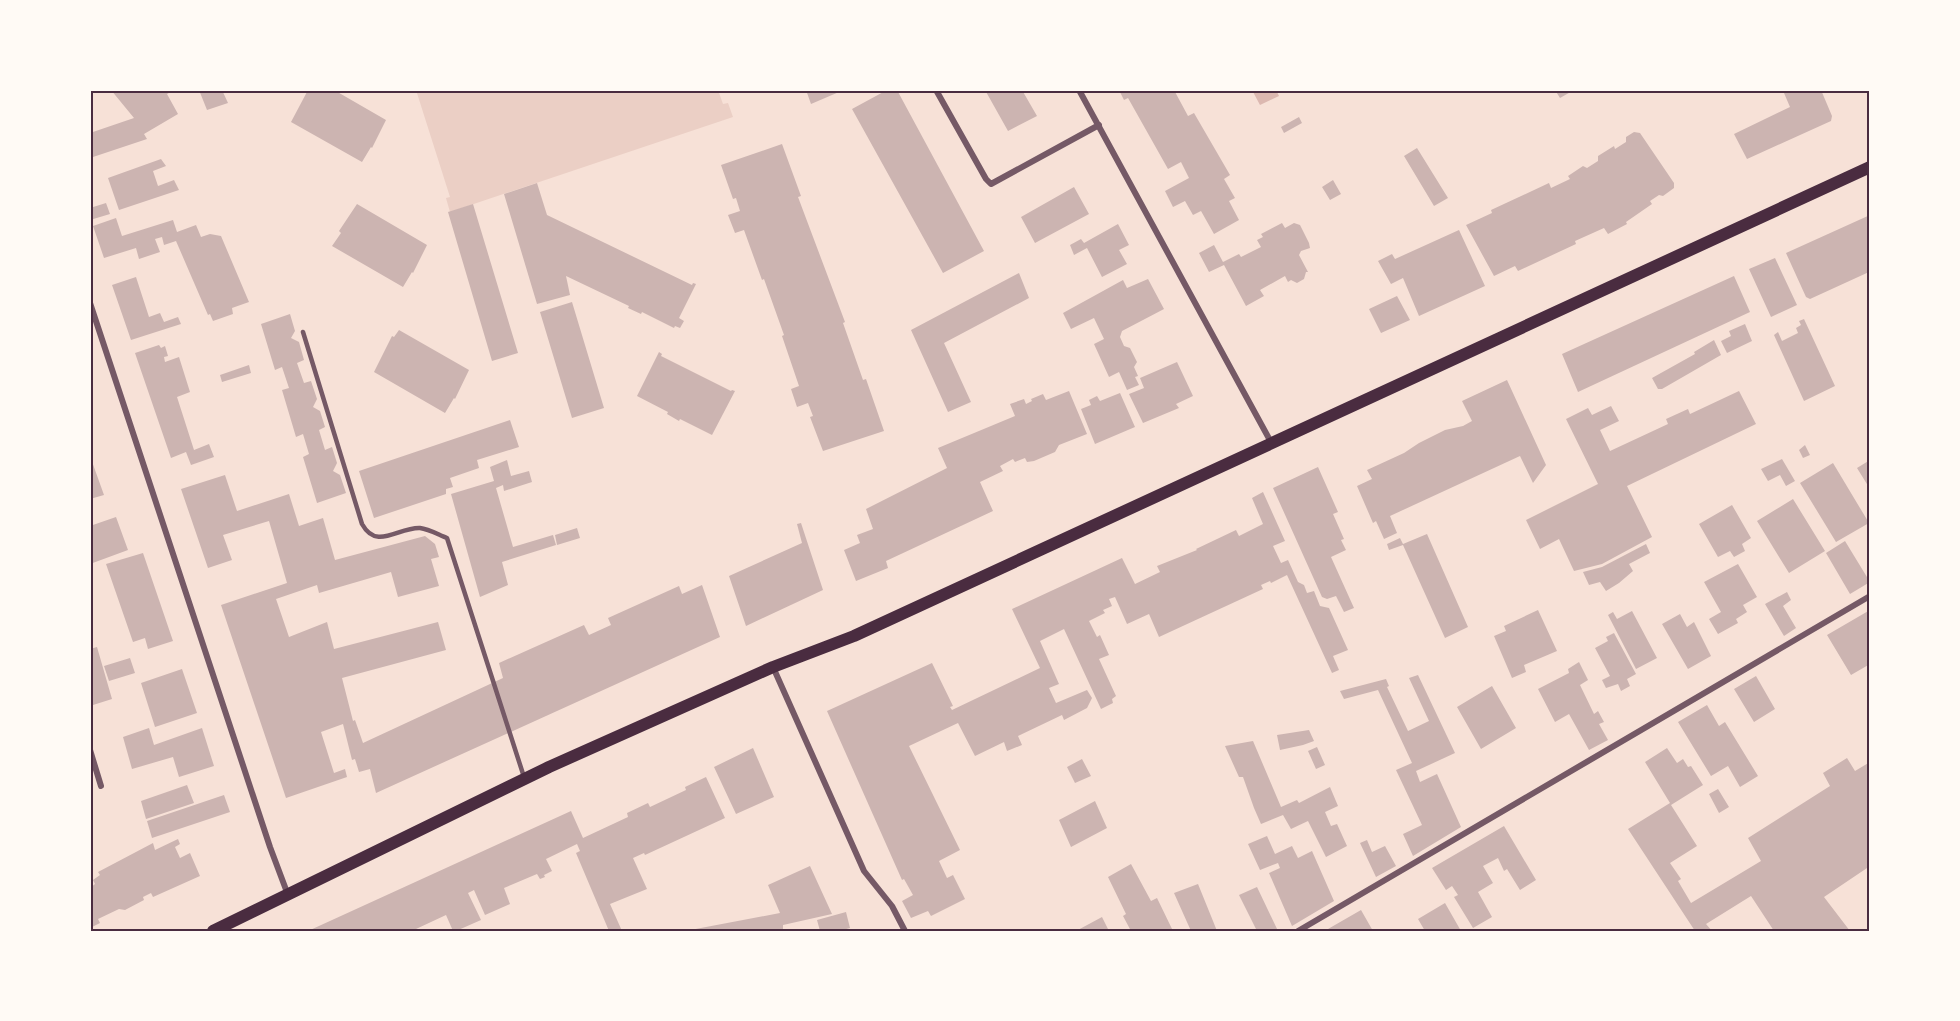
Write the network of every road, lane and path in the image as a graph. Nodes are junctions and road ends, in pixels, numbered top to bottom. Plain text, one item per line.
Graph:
1 (936, 90) edge
2 (1079, 90) edge
3 (1099, 125) junction
4 (1870, 167) edge
5 (90, 303) edge
6 (303, 332) dead end
7 (1272, 444) junction
8 (1870, 596) edge
9 (773, 667) junction
10 (90, 750) edge
11 (525, 779) junction
12 (101, 786) dead end
13 (288, 896) junction
14 (220, 930) edge
15 (905, 931) edge
16 (1298, 931) edge

1 - 3 street
2 - 3 street
3 - 7 street
4 - 7 main road
5 - 13 street
6 - 11 lane
7 - 9 main road
8 - 16 street
9 - 11 main road
9 - 15 street
10 - 12 street
11 - 13 main road
13 - 14 main road

